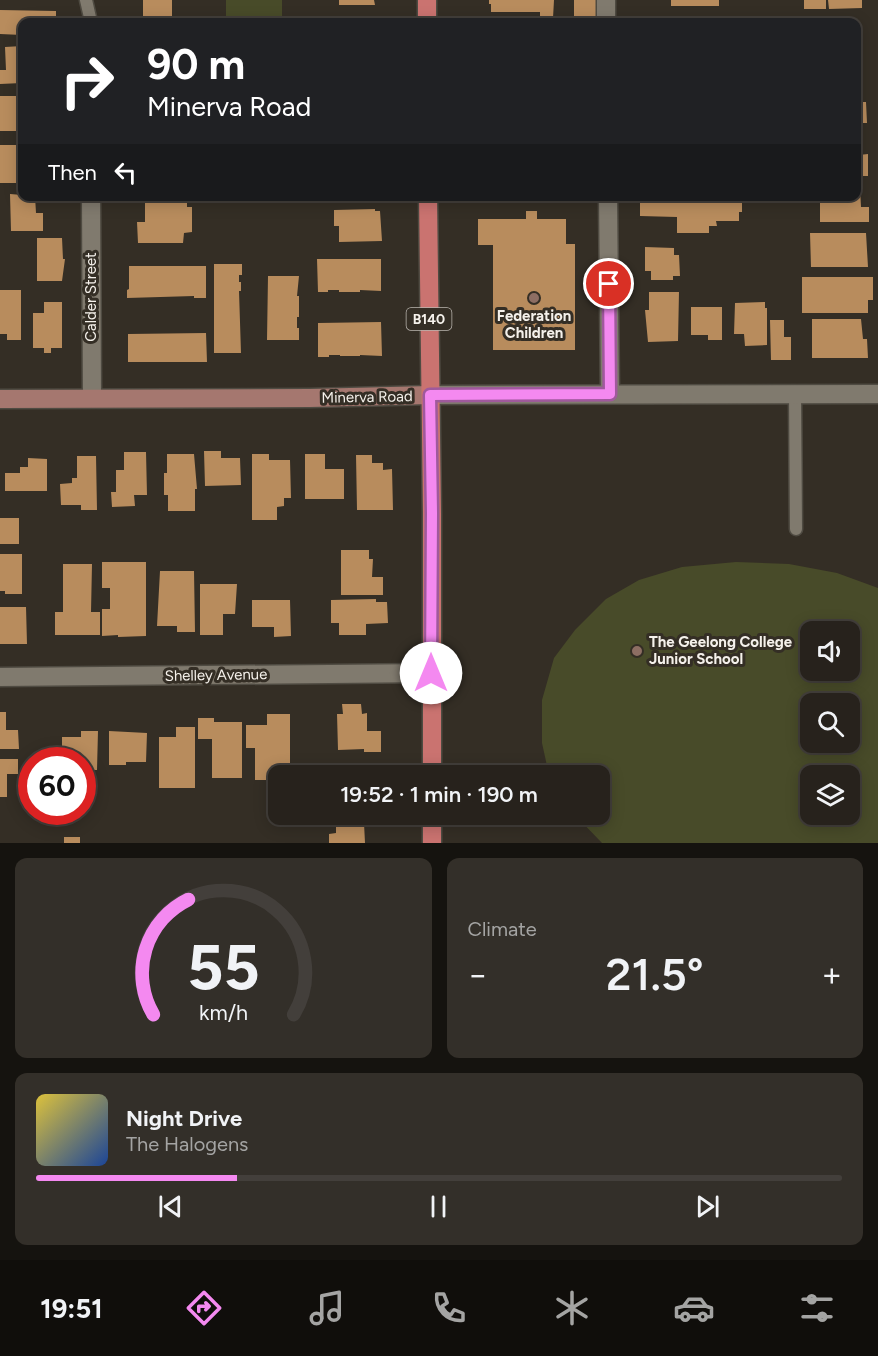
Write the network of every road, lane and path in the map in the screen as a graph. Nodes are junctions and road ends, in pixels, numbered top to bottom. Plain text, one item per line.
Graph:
1 (86, 0) edge
2 (427, 0) edge
3 (606, 0) edge
4 (90, 18) edge
5 (427, 18) edge
6 (606, 18) edge
7 (91, 201) edge
8 (428, 201) edge
9 (608, 201) edge
10 (610, 394) junction
11 (795, 394) junction
12 (878, 394) edge
13 (430, 395) junction
14 (92, 398) junction
15 (0, 399) edge
16 (796, 529) dead end
17 (431, 673) junction
18 (0, 677) edge
19 (432, 765) edge
20 (432, 825) edge
21 (432, 843) edge

1 - 4 lane
2 - 5 main road
3 - 6 street
7 - 14 street, Calder Street
8 - 13 main road, B140
9 - 10 street
10 - 11 street, Minerva Road
10 - 13 street, Minerva Road
11 - 12 street, Minerva Road
11 - 16 lane
13 - 14 street, Minerva Road
13 - 17 main road, B140
14 - 15 street, Minerva Road
17 - 18 street, Shelley Avenue
17 - 19 main road, B140
20 - 21 main road

